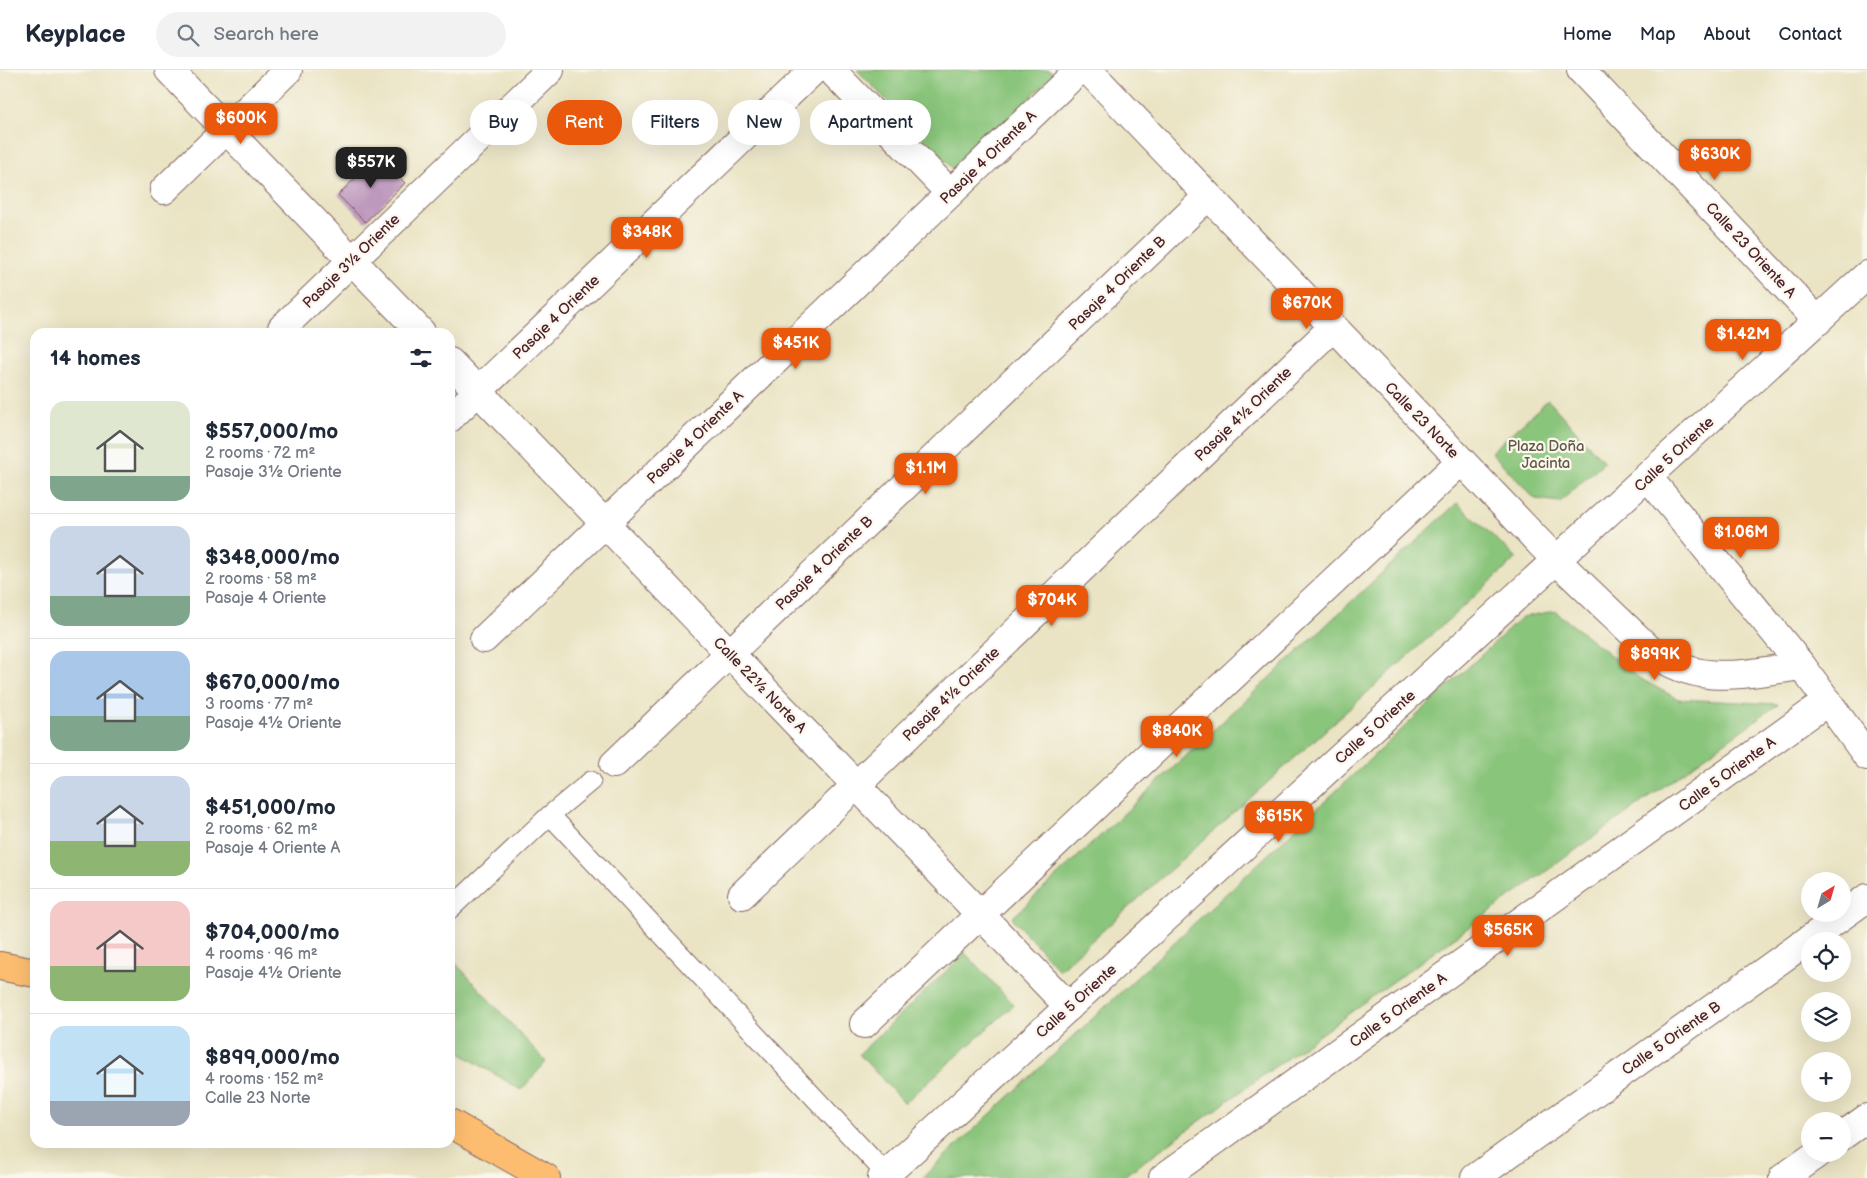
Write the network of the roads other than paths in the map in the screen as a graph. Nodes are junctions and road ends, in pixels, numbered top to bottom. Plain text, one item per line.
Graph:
1 (169, 70) edge
2 (288, 70) edge
3 (550, 70) edge
4 (814, 70) edge
5 (831, 70) edge
6 (1079, 70) edge
7 (1088, 70) edge
8 (1581, 70) edge
9 (227, 130) junction
10 (164, 190) dead end
11 (950, 193) junction
12 (1208, 196) junction
13 (352, 260) junction
14 (1867, 275) edge
15 (1818, 321) junction
16 (1333, 327) junction
17 (282, 328) dead end
18 (417, 328) edge
19 (455, 367) edge
20 (478, 392) junction
21 (455, 413) edge
22 (1461, 461) junction
23 (1648, 477) junction
24 (604, 524) junction
25 (1557, 561) junction
26 (484, 638) dead end
27 (730, 653) junction
28 (1802, 666) junction
29 (1828, 701) junction
30 (1867, 756) edge
31 (614, 764) dead end
32 (591, 781) dead end
33 (856, 786) junction
34 (550, 815) junction
35 (742, 895) dead end
36 (1867, 898) edge
37 (455, 904) edge
38 (981, 915) junction
39 (0, 966) edge
40 (30, 972) edge
41 (1069, 1007) junction
42 (864, 1024) dead end
43 (1867, 1118) edge
44 (455, 1126) edge
45 (1851, 1130) edge
46 (1806, 1162) edge
47 (884, 1176) edge
48 (546, 1178) edge
49 (1163, 1178) edge
50 (1475, 1178) edge
51 (1784, 1178) edge

1 - 9 street
2 - 9 street
3 - 13 street, Pasaje 3½ Oriente
4 - 20 street, Pasaje 4 Oriente
5 - 11 street
6 - 11 street, Pasaje 4 Oriente A
7 - 12 street, Calle 23 Norte
8 - 15 street, Calle 23 Oriente A
9 - 10 street
9 - 13 street
11 - 24 street, Pasaje 4 Oriente A
12 - 16 street, Calle 23 Norte
12 - 27 street, Pasaje 4 Oriente B
13 - 17 street, Pasaje 3½ Oriente
13 - 18 street
14 - 15 street, Calle 5 Oriente
15 - 23 street, Calle 5 Oriente
16 - 22 street, Calle 23 Norte
16 - 33 street, Pasaje 4½ Oriente
19 - 20 street, Calle 22½ Norte A
20 - 21 street, Pasaje 4 Oriente
20 - 24 street, Calle 22½ Norte A
22 - 25 street, Calle 23 Norte
22 - 38 street
23 - 25 street, Calle 5 Oriente
23 - 28 street
24 - 26 street, Pasaje 4 Oriente A
24 - 27 street, Calle 22½ Norte A
25 - 28 street, Calle 23 Norte
25 - 41 street, Calle 5 Oriente
27 - 31 street, Pasaje 4 Oriente B
27 - 33 street, Calle 22½ Norte A
28 - 29 street
29 - 30 street
29 - 49 street, Calle 5 Oriente A
32 - 34 lane
33 - 35 street, Pasaje 4½ Oriente
33 - 38 street, Calle 22½ Norte A
34 - 37 lane
34 - 47 lane
36 - 50 street, Calle 5 Oriente B
38 - 41 street, Calle 22½ Norte A
38 - 42 street
39 - 40 main road
41 - 47 street, Calle 5 Oriente
43 - 45 street
44 - 48 main road
46 - 51 street

